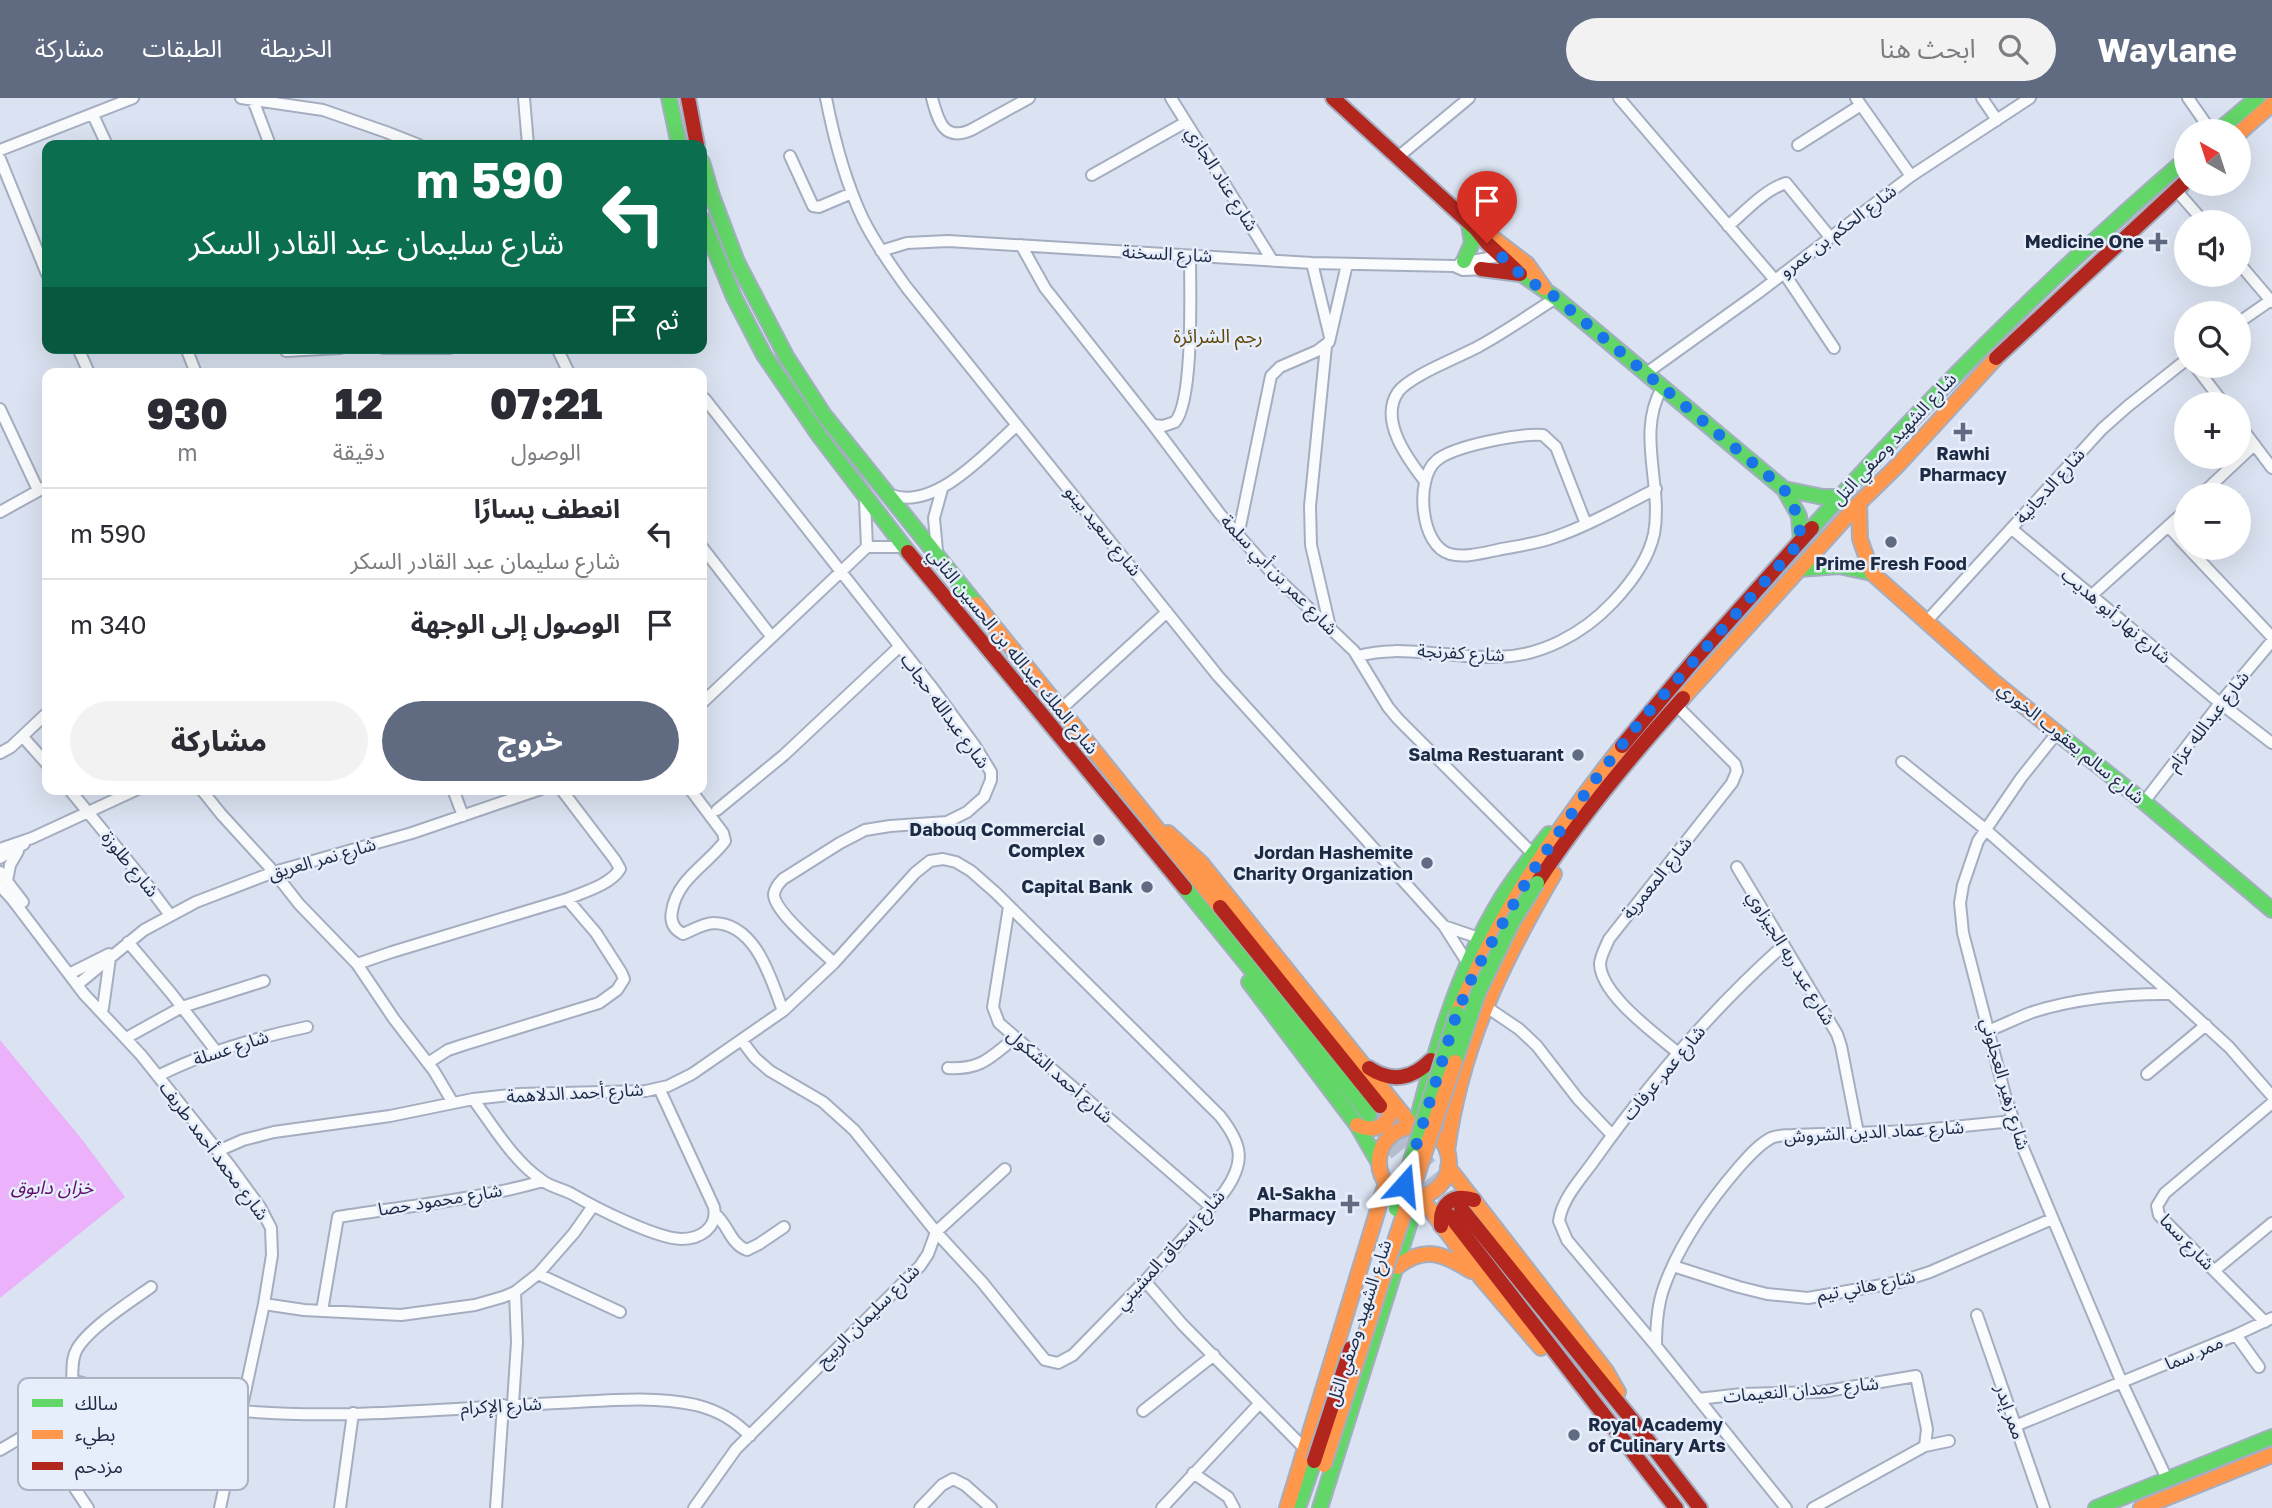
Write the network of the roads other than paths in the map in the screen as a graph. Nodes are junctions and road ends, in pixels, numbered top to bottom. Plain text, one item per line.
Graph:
1 (133, 98) edge
2 (241, 98) edge
3 (524, 98) edge
4 (669, 98) edge
5 (688, 98) edge
6 (826, 98) edge
7 (932, 98) edge
8 (1028, 98) edge
9 (1171, 98) edge
10 (1333, 98) edge
11 (1468, 98) edge
12 (1619, 98) edge
13 (1982, 98) edge
14 (2030, 98) edge
15 (2188, 98) edge
16 (253, 100) junction
17 (1859, 102) edge
18 (2266, 108) edge
19 (93, 115) junction
20 (2202, 119) edge
21 (2243, 119) edge
22 (1997, 120) junction
23 (1186, 122) junction
24 (2251, 122) edge
25 (105, 140) edge
26 (268, 140) edge
27 (407, 140) edge
28 (528, 140) edge
29 (678, 140) edge
30 (696, 140) edge
31 (1798, 145) dead end
32 (0, 150) edge
33 (790, 156) dead end
34 (1398, 157) junction
35 (0, 159) edge
36 (2174, 170) edge
37 (1091, 175) dead end
38 (707, 176) edge
39 (1911, 176) junction
40 (2174, 192) edge
41 (852, 193) junction
42 (1472, 225) junction
43 (1728, 226) junction
44 (707, 233) edge
45 (1830, 237) junction
46 (1021, 245) junction
47 (881, 251) junction
48 (1190, 256) junction
49 (1272, 260) junction
50 (1512, 261) junction
51 (42, 262) edge
52 (1311, 263) junction
53 (1347, 264) junction
54 (1459, 264) junction
55 (2064, 267) junction
56 (1481, 270) joint
57 (1779, 276) junction
58 (2251, 277) edge
59 (2077, 280) junction
60 (2044, 286) junction
61 (1550, 293) junction
62 (2057, 299) junction
63 (2272, 301) edge
64 (2251, 315) edge
65 (1328, 343) junction
66 (1834, 348) dead end
67 (2174, 369) edge
68 (1645, 374) junction
69 (2204, 378) edge
70 (1662, 388) junction
71 (2215, 392) edge
72 (707, 402) edge
73 (0, 409) edge
74 (1153, 425) junction
75 (1017, 426) junction
76 (2251, 440) edge
77 (2255, 445) junction
78 (2272, 468) edge
79 (1424, 480) junction
80 (2214, 483) edge
81 (42, 486) edge
82 (42, 489) edge
83 (942, 489) junction
84 (1656, 489) junction
85 (1784, 489) junction
86 (885, 492) junction
87 (864, 496) junction
88 (1841, 497) junction
89 (1859, 503) junction
90 (0, 512) edge
91 (2174, 521) edge
92 (1586, 524) junction
93 (2168, 526) junction
94 (2012, 528) junction
95 (2174, 533) edge
96 (1238, 536) junction
97 (1801, 541) junction
98 (867, 547) junction
99 (904, 547) junction
100 (707, 553) edge
101 (939, 558) junction
102 (2199, 560) edge
103 (1800, 569) junction
104 (841, 573) junction
105 (1872, 573) junction
106 (2092, 595) junction
107 (1167, 612) junction
108 (1925, 623) junction
109 (1330, 628) junction
110 (771, 636) junction
111 (2272, 639) edge
112 (899, 647) junction
113 (1358, 656) junction
114 (707, 698) edge
115 (2220, 703) junction
116 (1676, 705) junction
117 (1061, 709) junction
118 (42, 718) edge
119 (2057, 733) junction
120 (23, 737) junction
121 (2272, 743) edge
122 (0, 753) edge
123 (42, 758) edge
124 (1902, 762) dead end
125 (1591, 785) junction
126 (1605, 793) junction
127 (74, 795) edge
128 (126, 795) edge
129 (206, 795) edge
130 (455, 795) edge
131 (524, 795) edge
132 (566, 795) edge
133 (694, 795) edge
134 (2144, 802) junction
135 (717, 810) dead end
136 (89, 813) junction
137 (1145, 814) junction
138 (463, 816) junction
139 (1985, 829) junction
140 (32, 838) junction
141 (20, 848) junction
142 (0, 849) edge
143 (1532, 853) junction
144 (0, 858) edge
145 (935, 860) joint
146 (1737, 867) dead end
147 (274, 872) junction
148 (1535, 878) junction
149 (2, 883) edge
150 (567, 899) junction
151 (1009, 907) junction
152 (2272, 910) edge
153 (170, 915) junction
154 (1444, 926) junction
155 (1479, 938) junction
156 (128, 943) junction
157 (1784, 945) junction
158 (113, 955) junction
159 (1467, 962) junction
160 (834, 963) junction
161 (357, 964) junction
162 (72, 972) junction
163 (264, 981) dead end
164 (80, 982) junction
165 (2171, 994) junction
166 (1486, 1006) junction
167 (182, 1007) junction
168 (783, 1011) junction
169 (104, 1013) junction
170 (2206, 1025) junction
171 (307, 1027) dead end
172 (1990, 1030) junction
173 (126, 1038) junction
174 (1015, 1038) junction
175 (742, 1041) junction
176 (216, 1051) junction
177 (1678, 1053) junction
178 (1432, 1059) junction
179 (1359, 1060) junction
180 (428, 1063) junction
181 (948, 1068) dead end
182 (2147, 1074) dead end
183 (158, 1076) junction
184 (1428, 1076) junction
185 (1459, 1080) junction
186 (659, 1088) junction
187 (2270, 1089) edge
188 (473, 1099) junction
189 (453, 1102) junction
190 (2272, 1103) edge
191 (1374, 1112) junction
192 (2014, 1121) junction
193 (1414, 1127) junction
194 (1858, 1133) junction
195 (1612, 1135) junction
196 (218, 1151) junction
197 (1447, 1151) junction
198 (1380, 1163) junction
199 (1448, 1167) junction
200 (1005, 1169) dead end
201 (543, 1181) junction
202 (1386, 1183) junction
203 (1419, 1196) junction
204 (593, 1206) junction
205 (1211, 1207) junction
206 (1456, 1212) junction
207 (715, 1214) junction
208 (1560, 1214) joint
209 (2052, 1219) junction
210 (2272, 1223) edge
211 (784, 1227) dead end
212 (1409, 1230) junction
213 (1372, 1231) junction
214 (936, 1232) junction
215 (1673, 1266) junction
216 (1397, 1267) junction
217 (2215, 1270) junction
218 (538, 1274) junction
219 (1482, 1279) junction
220 (1145, 1281) junction
221 (151, 1287) dead end
222 (515, 1292) junction
223 (264, 1304) junction
224 (322, 1311) junction
225 (620, 1312) dead end
226 (1977, 1315) dead end
227 (2269, 1320) edge
228 (2236, 1335) junction
229 (1656, 1346) junction
230 (1214, 1355) junction
231 (2259, 1367) dead end
232 (72, 1378) edge
233 (248, 1382) edge
234 (2122, 1383) junction
235 (1698, 1399) junction
236 (1259, 1404) junction
237 (508, 1405) junction
238 (248, 1411) edge
239 (1143, 1411) dead end
240 (353, 1413) junction
241 (2015, 1426) junction
242 (1619, 1434) junction
243 (750, 1436) junction
244 (2272, 1437) edge
245 (18, 1439) edge
246 (1949, 1441) dead end
247 (1925, 1446) junction
248 (0, 1450) edge
249 (2272, 1455) edge
250 (1314, 1458) junction
251 (1193, 1473) junction
252 (2167, 1479) junction
253 (76, 1490) edge
254 (224, 1490) edge
255 (88, 1508) edge
256 (220, 1508) edge
257 (340, 1508) edge
258 (496, 1508) edge
259 (694, 1508) edge
260 (920, 1508) edge
261 (991, 1508) edge
262 (1161, 1508) edge
263 (1234, 1508) edge
264 (1287, 1508) edge
265 (1298, 1508) edge
266 (1310, 1508) edge
267 (1320, 1508) edge
268 (1676, 1508) edge
269 (1700, 1508) edge
270 (1786, 1508) edge
271 (1814, 1508) edge
272 (2044, 1508) edge
273 (2096, 1508) edge
274 (2141, 1508) edge

1 - 19 street
2 - 16 street
3 - 28 street
4 - 29 main road
5 - 30 main road
6 - 41 street, شارع سعيد بينو
7 - 8 street
9 - 23 street, شارع عناد الجازي
10 - 34 main road
11 - 34 street
12 - 43 street, شارع الحكم بن عمرو
13 - 22 street
14 - 22 street, شارع الحكم بن عمرو
15 - 20 street
16 - 26 street
16 - 27 street
17 - 31 street
17 - 39 street
18 - 21 main road
18 - 24 main road
19 - 25 street
19 - 32 street
22 - 39 street, شارع الحكم بن عمرو
23 - 37 street
23 - 49 street, شارع عناد الجازي
33 - 41 street
34 - 42 main road
35 - 51 street
36 - 55 main road, شارع الشهيد وصفي التل
38 - 86 main road, شارع الملك عبدالله بن الحسين الثاني
39 - 45 street, شارع الحكم بن عمرو
40 - 59 main road, شارع الشهيد وصفي التل
41 - 47 street, شارع سعيد بينو
42 - 50 main road
42 - 54 main road
43 - 45 street
43 - 57 street, شارع الحكم بن عمرو
44 - 87 main road, شارع الملك عبدالله بن الحسين الثاني
45 - 57 street, شارع الحكم بن عمرو
46 - 47 street, شارع السخنة
46 - 48 street, شارع السخنة
46 - 74 street, شارع عمر بن أبي سلمة
47 - 75 street, شارع سعيد بينو
48 - 49 street, شارع السخنة
48 - 74 street
49 - 52 street, شارع السخنة
50 - 54 street, شارع السخنة
50 - 56 main road
50 - 61 main road
52 - 53 street, شارع السخنة
52 - 65 street
53 - 54 street, شارع السخنة
53 - 65 street
54 - 56 street, شارع السخنة
55 - 59 main road
55 - 60 main road, شارع الشهيد وصفي التل
57 - 66 street
57 - 68 street
58 - 63 street
59 - 62 main road, شارع الشهيد وصفي التل
60 - 62 main road
60 - 88 main road, شارع الشهيد وصفي التل
61 - 68 main road
61 - 79 street
62 - 89 main road, شارع الشهيد وصفي التل
63 - 64 street
65 - 96 street
65 - 109 street
67 - 94 street, شارع الدجانية
68 - 70 main road
69 - 71 street
70 - 84 street, شارع كفرنجة
70 - 85 main road
72 - 104 street, شارع عبدالله حجاب
73 - 81 street
74 - 96 street, شارع عمر بن أبي سلمة
75 - 83 street
75 - 107 street, شارع سعيد بينو
76 - 77 street
77 - 78 street
77 - 80 street
79 - 92 street
79 - 92 street
82 - 90 street
83 - 86 street
83 - 101 street
84 - 92 street
84 - 113 street, شارع كفرنجة
85 - 88 main road
85 - 97 main road
86 - 101 main road, شارع الملك عبدالله بن الحسين الثاني
87 - 98 street
87 - 99 main road, شارع الملك عبدالله بن الحسين الثاني
88 - 97 main road, شارع الشهيد وصفي التل
89 - 103 main road, شارع الشهيد وصفي التل
89 - 105 main road, شارع سالم يعقوب الخوري
91 - 93 street
93 - 95 street
93 - 106 street
94 - 106 street, شارع نهار أبو هديب
94 - 108 street, شارع الدجانية
96 - 109 street, شارع عمر بن أبي سلمة
97 - 125 main road, شارع الشهيد وصفي التل
98 - 99 street
98 - 104 street
99 - 191 main road, شارع الملك عبدالله بن الحسين الثاني
100 - 110 street
101 - 117 main road, شارع الملك عبدالله بن الحسين الثاني
102 - 111 street
103 - 105 main road
103 - 116 main road, شارع الشهيد وصفي التل
104 - 110 street
104 - 112 street, شارع عبدالله حجاب
105 - 108 main road, شارع سالم يعقوب الخوري
106 - 115 street, شارع نهار أبو هديب
107 - 117 street
107 - 154 street, شارع سعيد بينو
108 - 119 main road, شارع سالم يعقوب الخوري
109 - 113 street, شارع عمر بن أبي سلمة
110 - 114 street
111 - 115 street, شارع عبدالله عزام
112 - 135 street
112 - 160 street, شارع عبدالله حجاب
113 - 143 street, شارع عمر بن أبي سلمة
115 - 121 street, شارع نهار أبو هديب
115 - 134 street, شارع عبدالله عزام
116 - 126 main road, شارع الشهيد وصفي التل
116 - 177 street, شارع المعمرية
117 - 137 main road, شارع الملك عبدالله بن الحسين الثاني
118 - 120 street
119 - 134 main road, شارع سالم يعقوب الخوري
119 - 139 street, شارع زهير العجلوني
120 - 122 street
120 - 123 street
124 - 139 street
125 - 143 main road
125 - 148 main road, شارع الشهيد وصفي التل
126 - 148 main road, شارع الشهيد وصفي التل
126 - 166 main road
127 - 136 street, شارع طلوزة
128 - 136 street
129 - 147 street
130 - 138 street
131 - 138 street, شارع نمر العريق
132 - 150 street
133 - 168 street
134 - 152 main road, شارع سالم يعقوب الخوري
136 - 140 street
136 - 153 street, شارع طلوزة
137 - 179 main road
137 - 191 main road, شارع الملك عبدالله بن الحسين الثاني
138 - 147 street, شارع نمر العريق
139 - 165 street
139 - 172 street, شارع زهير العجلوني
140 - 141 street
140 - 142 street
141 - 144 street
141 - 149 street
143 - 155 main road
145 - 151 street, شارع إسحاق المشيني
145 - 160 street, شارع أحمد الدلاهمة
146 - 157 street, شارع عبد ربه الجيزاوي
147 - 153 street, شارع نمر العريق
147 - 161 street
148 - 250 main road, شارع الشهيد وصفي التل, bridge
149 - 162 street, شارع محمد أحمد طريف
150 - 161 street
150 - 180 street
151 - 174 street, شارع أحمد الشكول
151 - 205 street, شارع إسحاق المشيني
153 - 156 street, شارع نمر العريق
154 - 155 street, شارع سعيد بينو
154 - 159 street, شارع سعيد بينو
155 - 159 main road
156 - 158 street, شارع نمر العريق
156 - 167 street
157 - 177 street, شارع عمر عرفات
157 - 194 street, شارع عبد ربه الجيزاوي
158 - 162 street, شارع نمر العريق
158 - 164 street, شارع نمر العريق
158 - 169 street
159 - 178 main road
160 - 168 street, شارع أحمد الدلاهمة
161 - 180 street
162 - 164 street, شارع محمد أحمد طريف
163 - 167 street
164 - 169 street, شارع محمد أحمد طريف
165 - 170 street
165 - 172 street
166 - 185 main road
166 - 195 street
167 - 173 street
167 - 176 street
168 - 175 street, شارع أحمد الدلاهمة
169 - 173 street, شارع محمد أحمد طريف
170 - 182 street
170 - 187 street
171 - 176 street, شارع عسلة
172 - 192 street, شارع زهير العجلوني
173 - 183 street, شارع محمد أحمد طريف
174 - 181 street
174 - 205 street, شارع أحمد الشكول
175 - 186 street, شارع أحمد الدلاهمة
175 - 214 street
176 - 183 street, شارع عسلة
177 - 195 street, شارع عمر عرفات
178 - 179 main road
178 - 184 main road
179 - 191 main road
180 - 189 street
183 - 196 street, شارع محمد أحمد طريف
184 - 185 main road
184 - 193 main road
185 - 197 main road
186 - 188 street, شارع أحمد الدلاهمة
186 - 207 street
188 - 189 street, شارع أحمد الدلاهمة
188 - 201 street
189 - 196 street, شارع أحمد الدلاهمة
190 - 217 street, شارع سما
191 - 193 main road
191 - 198 main road
192 - 194 street, شارع عماد الدين الشروش
192 - 209 street, شارع زهير العجلوني
193 - 197 main road
193 - 198 main road
194 - 215 street, شارع عماد الدين الشروش
195 - 208 street, شارع عمر عرفات
196 - 223 street, شارع محمد أحمد طريف
197 - 199 main road
198 - 202 main road
199 - 203 main road
199 - 206 main road
200 - 214 street
201 - 204 street
201 - 224 street, شارع محمود حصا
202 - 203 main road
202 - 213 main road
203 - 206 main road
203 - 212 main road
204 - 207 street
204 - 218 street
205 - 220 street, شارع إسحاق المشيني
206 - 219 main road
206 - 242 main road
206 - 269 main road
207 - 211 street
208 - 229 street, شارع حمدان النعيمات
209 - 215 street, شارع هاني تيم
209 - 234 street, شارع زهير العجلوني
210 - 217 street
212 - 213 main road
212 - 216 main road
213 - 250 main road
214 - 220 street, شارع إسحاق المشيني
214 - 243 street, شارع سليمان الربيح
215 - 229 street, شارع عماد الدين الشروش
216 - 219 main road
216 - 267 main road
217 - 227 street, شارع سما
218 - 222 street
218 - 225 street
219 - 242 main road
220 - 230 street
221 - 232 street
222 - 224 street
222 - 237 street
223 - 224 street
223 - 233 street, شارع محمد أحمد طريف
226 - 241 street, ممر إبدر
227 - 228 street, ممر سما
228 - 231 street
228 - 234 street, ممر سما
229 - 235 street, شارع حمدان النعيمات
230 - 236 street
230 - 239 street
234 - 241 street, ممر سما
234 - 252 street, شارع زهير العجلوني
235 - 247 street, شارع حمدان النعيمات
235 - 270 street, شارع حمدان النعيمات
236 - 250 street
236 - 251 street
237 - 240 street, شارع الإكرام
237 - 243 street, شارع الإكرام
237 - 258 street
238 - 240 street, شارع الإكرام
240 - 257 street
241 - 272 street, ممر إبدر
242 - 268 main road
243 - 259 street, شارع سليمان الربيح
244 - 252 main road
245 - 248 street
246 - 247 street
247 - 271 street
249 - 274 main road
250 - 264 main road
250 - 265 main road, شارع الشهيد وصفي التل
250 - 266 main road, شارع الشهيد وصفي التل
251 - 262 street
251 - 263 street
252 - 273 main road
253 - 255 street
254 - 256 street, شارع محمد أحمد طريف
260 - 261 street

